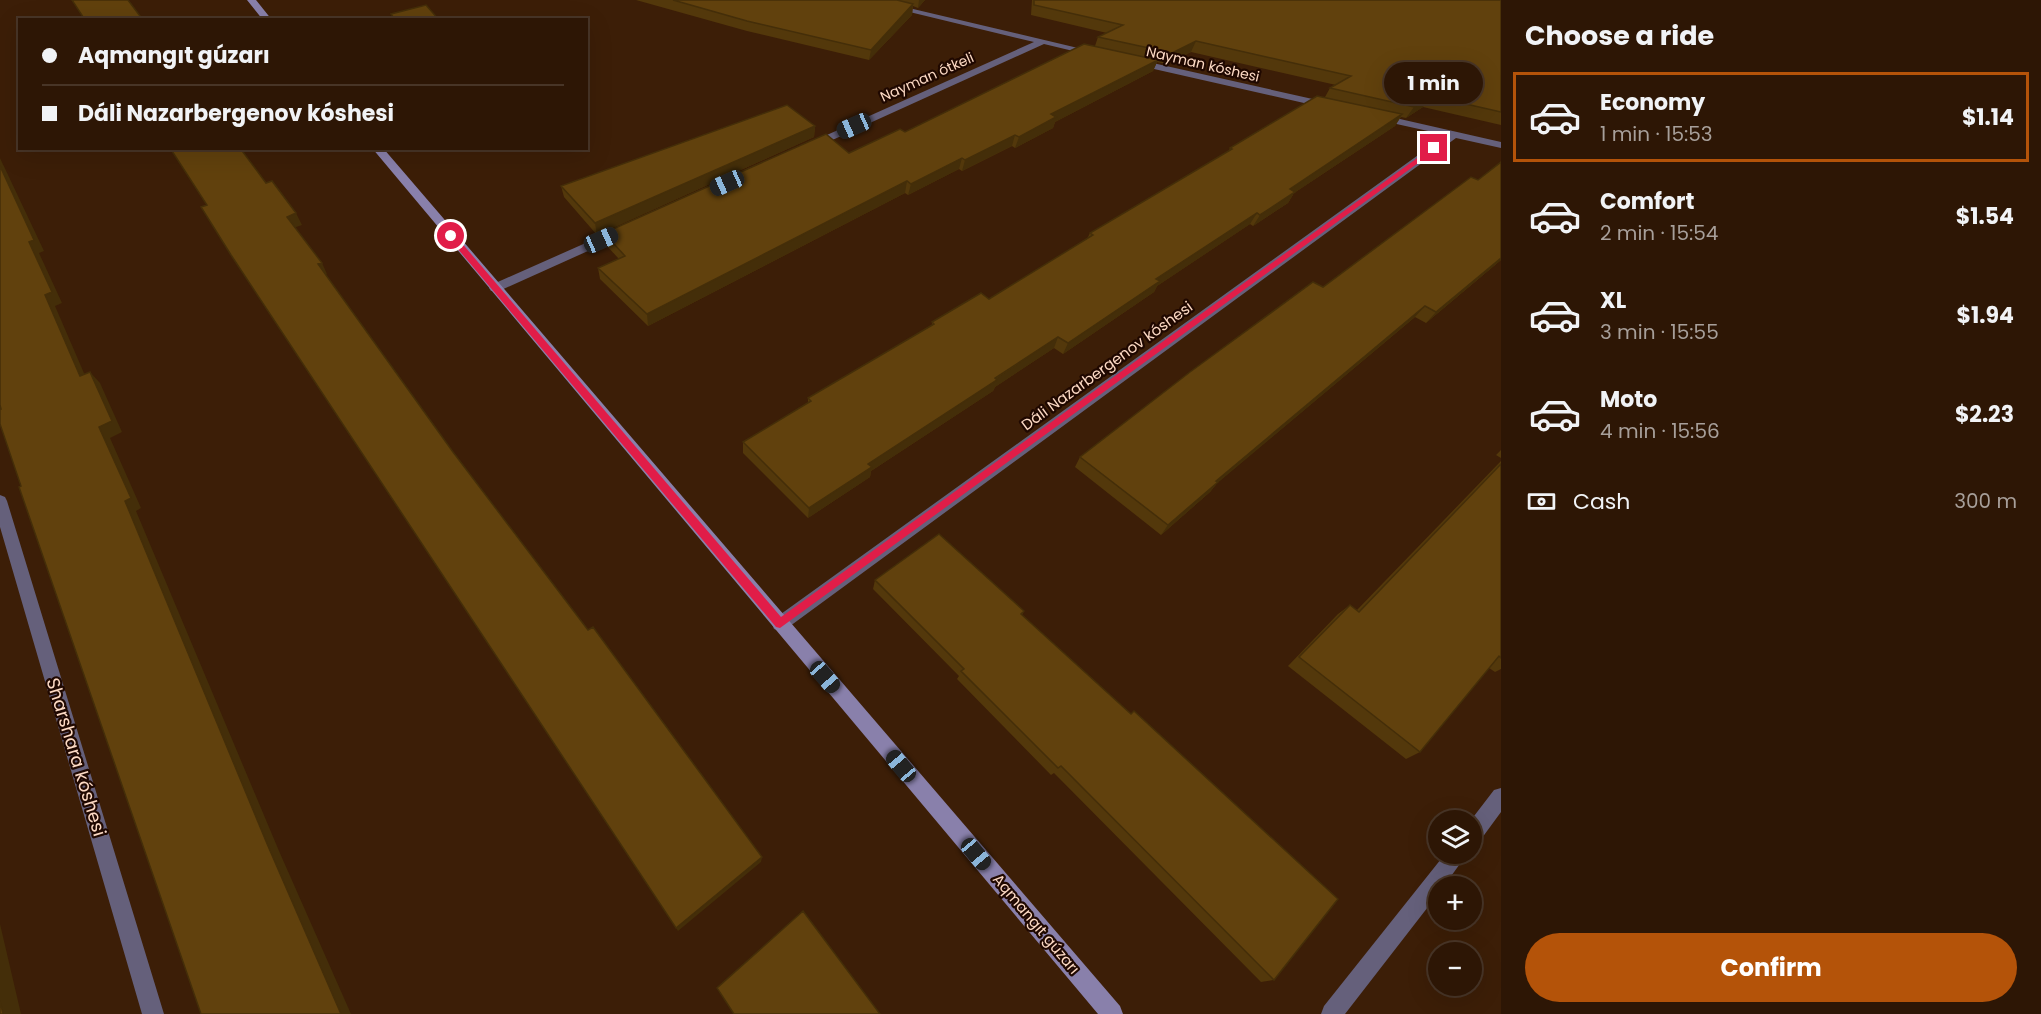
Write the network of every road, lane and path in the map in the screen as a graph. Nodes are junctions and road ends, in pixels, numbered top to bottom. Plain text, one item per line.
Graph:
1 (251, 0) edge
2 (864, 0) edge
3 (266, 18) edge
4 (1043, 41) junction
5 (1100, 54) edge
6 (1123, 59) edge
7 (1339, 109) edge
8 (1362, 114) edge
9 (1453, 135) junction
10 (1501, 146) edge
11 (807, 147) edge
12 (379, 150) edge
13 (635, 225) edge
14 (495, 288) junction
15 (0, 501) edge
16 (780, 624) junction
17 (1501, 797) edge
18 (1482, 822) edge
19 (1449, 864) edge
20 (153, 1014) edge
21 (1112, 1014) edge
22 (1332, 1014) edge

1 - 3 street
2 - 4 street
4 - 5 street
4 - 11 street, Nayman ótkeli
6 - 7 street, Nayman kóshesi
8 - 9 street
9 - 10 street
9 - 16 street, Dáli Nazarbergenov kóshesi
12 - 14 street, Aqmangıt gúzarı
13 - 14 street
14 - 16 street, Aqmangıt gúzarı
15 - 20 street, Sharshara kóshesi
16 - 21 street, Aqmangıt gúzarı
17 - 18 street
19 - 22 street

